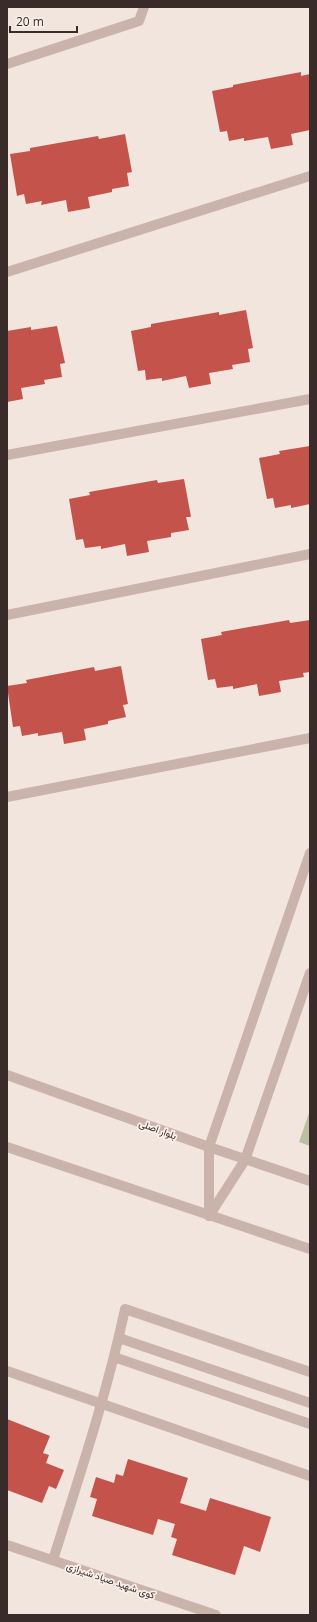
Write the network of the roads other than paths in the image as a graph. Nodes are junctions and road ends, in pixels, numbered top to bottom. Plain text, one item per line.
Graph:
1 (144, 7) edge
2 (7, 64) edge
3 (310, 176) edge
4 (7, 272) edge
5 (310, 399) edge
6 (7, 455) edge
7 (310, 554) edge
8 (7, 615) edge
9 (310, 738) edge
10 (7, 797) edge
11 (310, 853) edge
12 (310, 973) edge
13 (7, 1075) edge
14 (7, 1147) edge
15 (210, 1147) junction
16 (245, 1160) junction
17 (310, 1181) edge
18 (209, 1216) junction
19 (310, 1249) edge
20 (119, 1338) junction
21 (114, 1357) junction
22 (7, 1371) edge
23 (310, 1372) edge
24 (310, 1403) edge
25 (101, 1404) junction
26 (310, 1424) edge
27 (310, 1476) edge
28 (7, 1545) edge
29 (54, 1560) junction
30 (216, 1615) edge

1 - 2 street
3 - 4 street
5 - 6 street
7 - 8 street
9 - 10 street
11 - 15 street
12 - 16 street
13 - 15 street, بلوار اصلی
14 - 18 street
15 - 16 street, بلوار اصلی
15 - 18 street
16 - 17 street, بلوار اصلی
16 - 18 street
18 - 19 street
20 - 21 street
20 - 23 street
20 - 24 street
21 - 25 street
21 - 26 street
22 - 25 street
25 - 27 street
25 - 29 street
28 - 29 street, کوی شهید صیاد شیرازی
29 - 30 street, کوی شهید صیاد شیرازی

